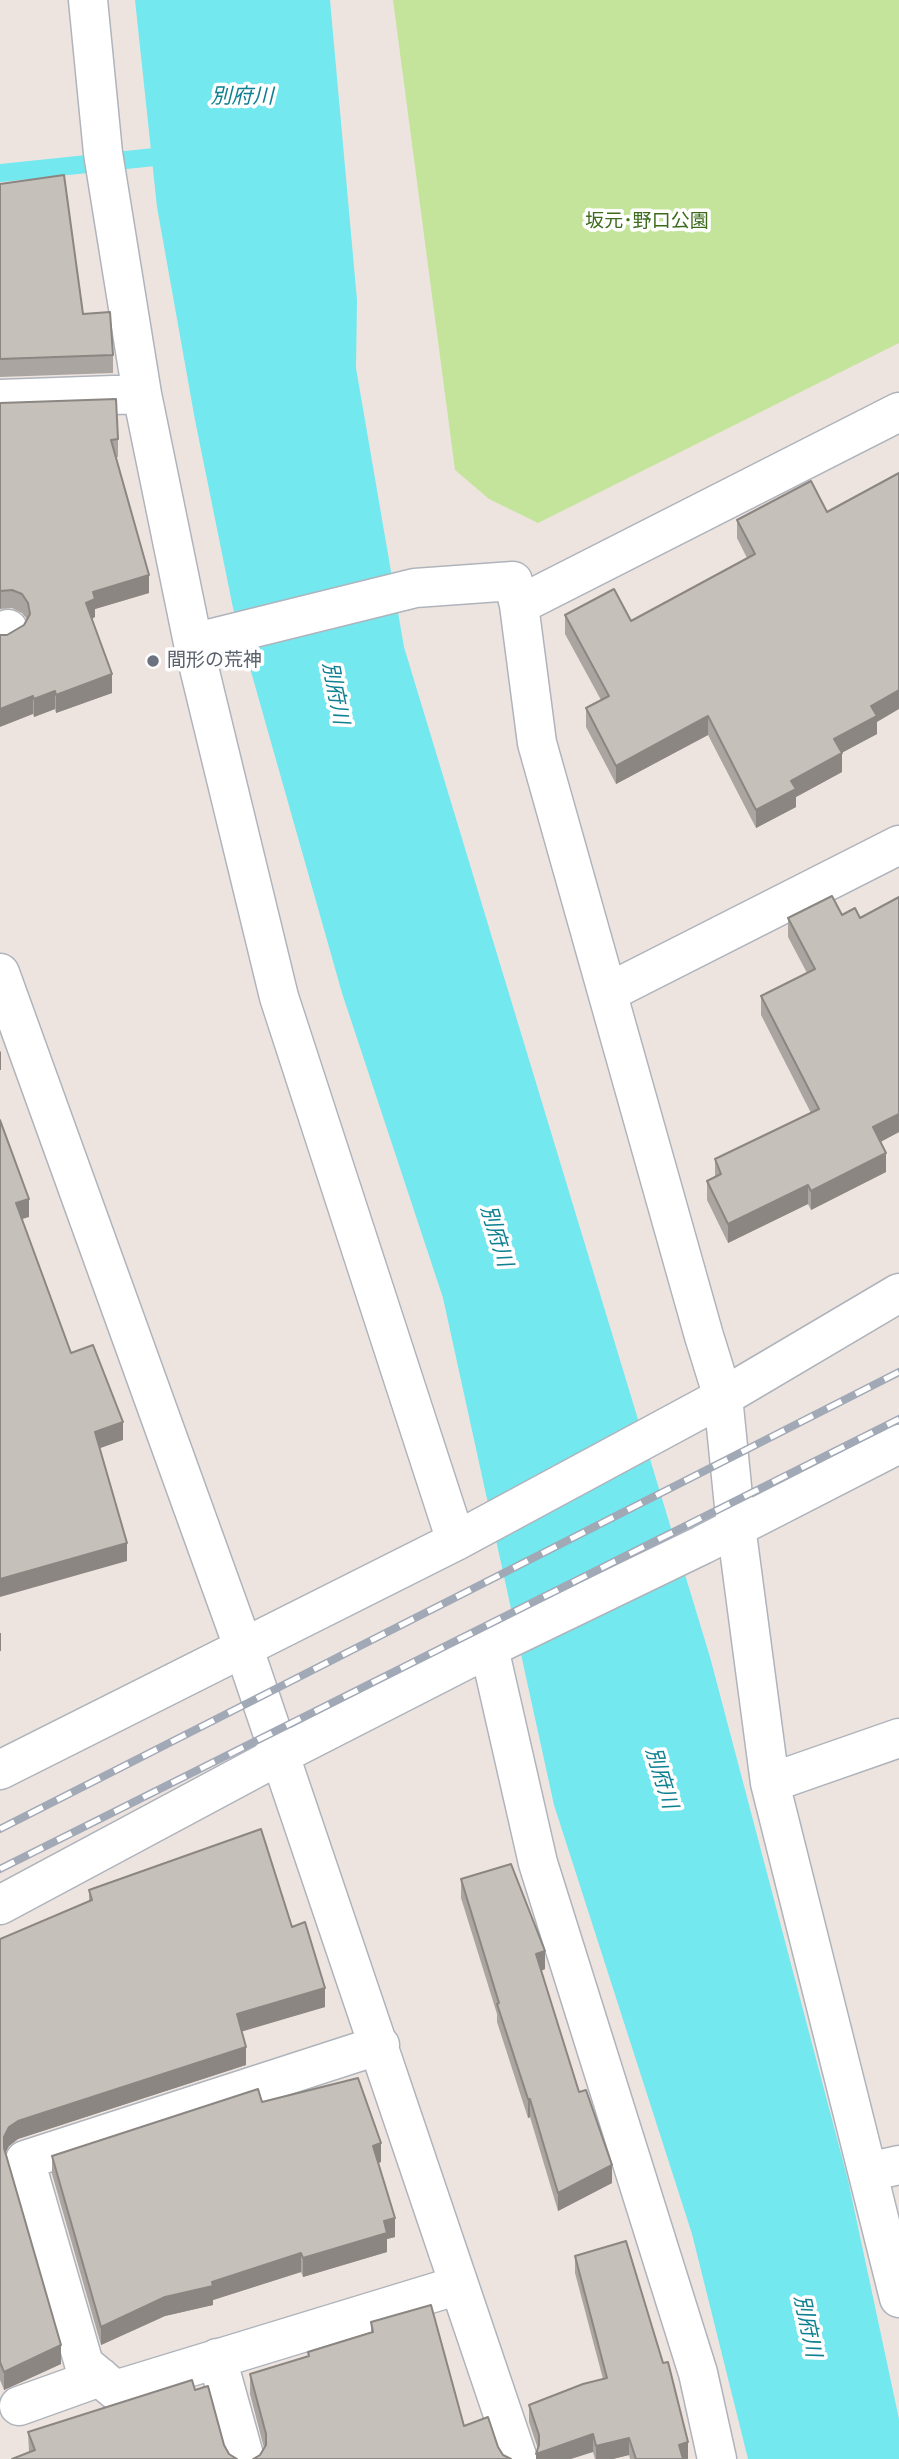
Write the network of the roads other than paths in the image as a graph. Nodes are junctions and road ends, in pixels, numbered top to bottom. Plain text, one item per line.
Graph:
1 (88, 0) edge
2 (142, 394) junction
3 (0, 399) edge
4 (899, 412) edge
5 (519, 605) junction
6 (193, 643) junction
7 (899, 845) edge
8 (0, 973) edge
9 (609, 992) junction
10 (899, 1293) edge
11 (723, 1397) junction
12 (899, 1444) edge
13 (736, 1527) junction
14 (456, 1541) junction
15 (489, 1648) junction
16 (244, 1649) junction
17 (899, 1738) edge
18 (280, 1755) junction
19 (0, 1770) edge
20 (770, 1783) junction
21 (0, 1905) edge
22 (380, 2046) junction
23 (883, 2168) edge
24 (459, 2285) junction
25 (899, 2298) edge
26 (217, 2358) junction
27 (100, 2377) junction
28 (19, 2406) dead end
29 (245, 2459) edge
30 (518, 2459) edge
31 (717, 2459) edge

1 - 2 street
2 - 3 street
2 - 6 street
4 - 5 street
5 - 6 street
5 - 9 street
6 - 14 street
7 - 9 street
8 - 16 street
9 - 11 street
10 - 11 street
11 - 13 street
11 - 14 street
12 - 13 street
13 - 15 street
13 - 20 street
14 - 16 street
15 - 18 street
15 - 31 street
16 - 18 street
16 - 19 street
17 - 20 street
18 - 21 street
18 - 22 street
20 - 23 street
22 - 24 street
22 - 27 street
23 - 25 street
24 - 26 street
24 - 30 street
26 - 27 street
26 - 29 street
27 - 28 street

